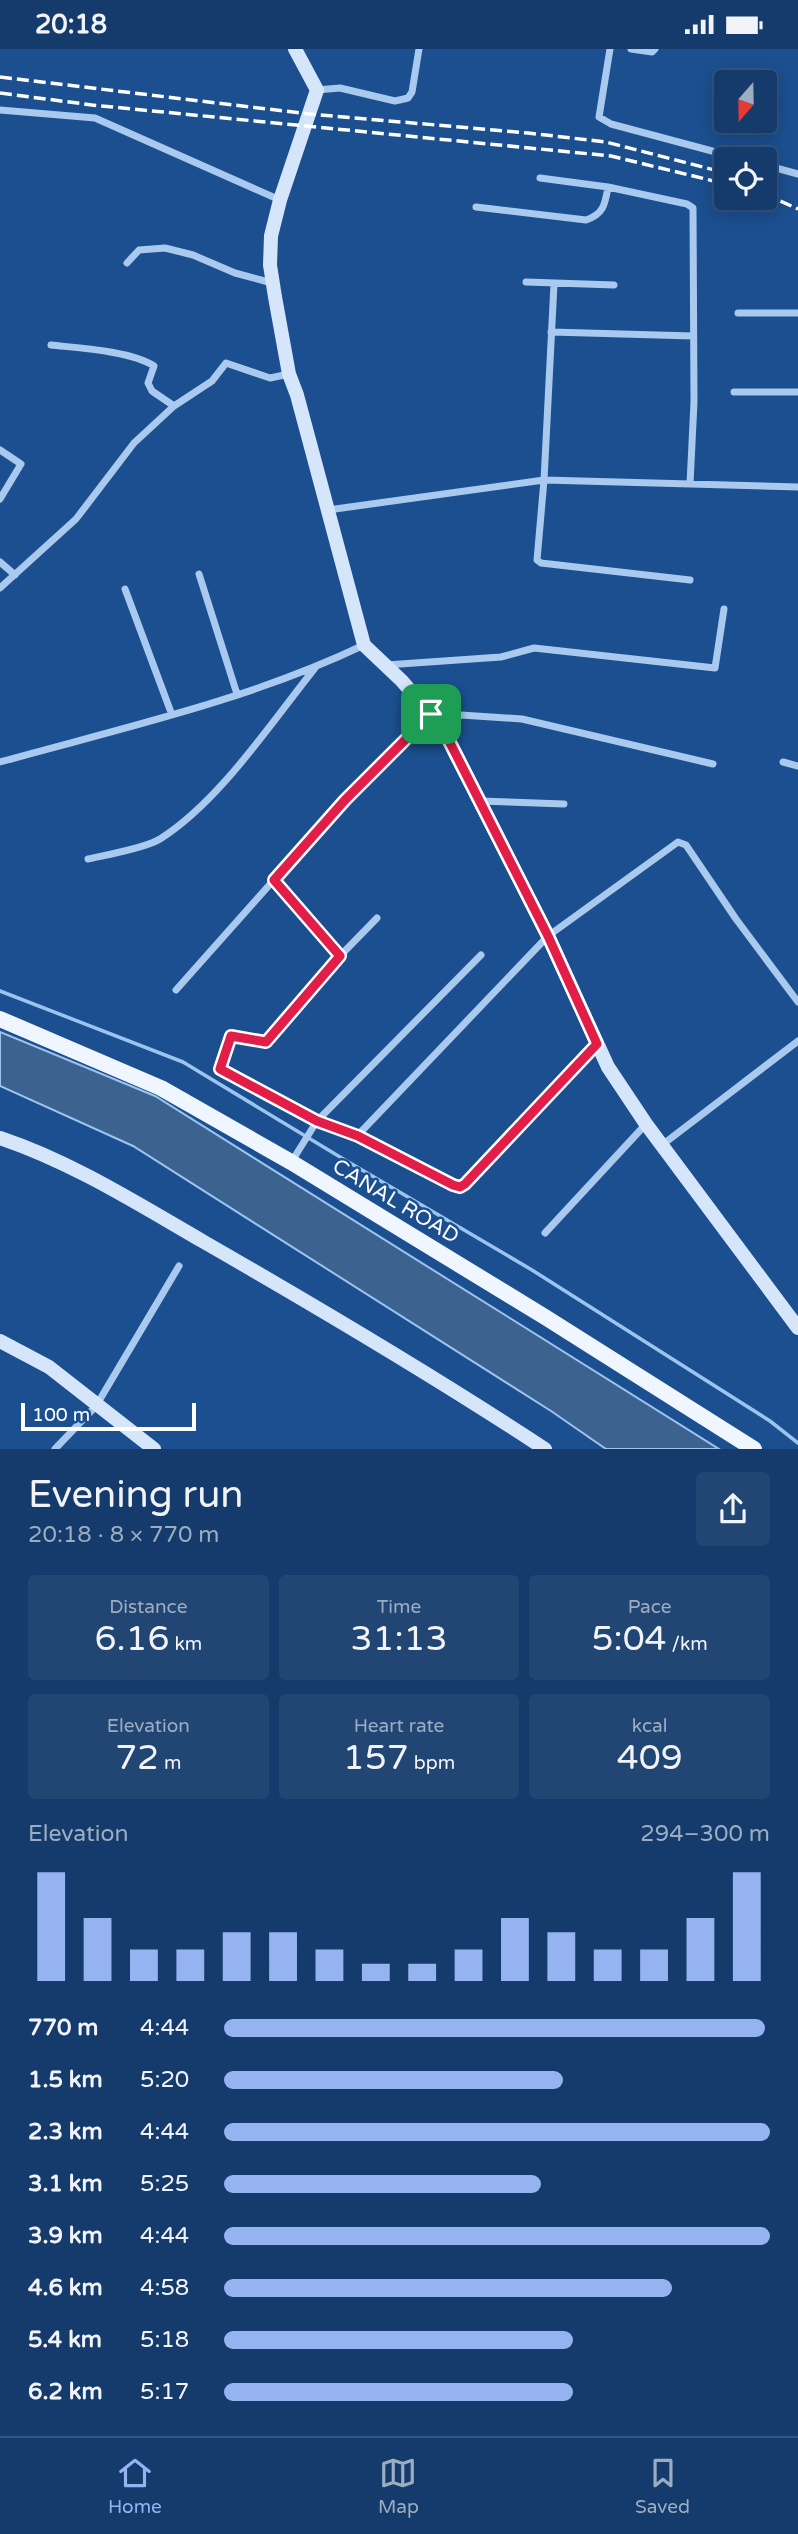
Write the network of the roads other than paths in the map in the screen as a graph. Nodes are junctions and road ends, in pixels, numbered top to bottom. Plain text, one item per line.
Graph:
1 (295, 49) edge
2 (419, 49) edge
3 (610, 49) edge
4 (631, 49) edge
5 (655, 49) edge
6 (317, 90) junction
7 (0, 110) edge
8 (714, 152) edge
9 (777, 168) edge
10 (798, 174) edge
11 (540, 178) dead end
12 (608, 187) junction
13 (280, 200) junction
14 (476, 207) dead end
15 (127, 263) dead end
16 (526, 282) dead end
17 (273, 283) junction
18 (554, 283) junction
19 (614, 285) dead end
20 (738, 313) dead end
21 (798, 313) edge
22 (551, 332) junction
23 (693, 336) junction
24 (51, 345) dead end
25 (289, 374) junction
26 (734, 392) dead end
27 (798, 392) edge
28 (174, 406) junction
29 (0, 450) edge
30 (544, 480) junction
31 (690, 485) junction
32 (798, 487) edge
33 (0, 499) edge
34 (328, 510) junction
35 (0, 562) edge
36 (199, 574) dead end
37 (15, 575) junction
38 (690, 580) dead end
39 (0, 588) edge
40 (125, 589) dead end
41 (724, 609) dead end
42 (364, 645) junction
43 (385, 665) junction
44 (315, 668) junction
45 (237, 694) junction
46 (431, 714) junction
47 (172, 715) junction
48 (443, 729) junction
49 (0, 762) edge
50 (783, 762) dead end
51 (713, 764) dead end
52 (798, 766) edge
53 (479, 801) junction
54 (564, 804) dead end
55 (88, 859) dead end
56 (274, 880) junction
57 (377, 918) dead end
58 (548, 936) junction
59 (481, 955) dead end
60 (340, 956) junction
61 (176, 990) dead end
62 (798, 1002) edge
63 (0, 1019) edge
64 (798, 1041) edge
65 (597, 1044) junction
66 (317, 1121) junction
67 (646, 1124) junction
68 (358, 1136) junction
69 (0, 1137) edge
70 (661, 1145) junction
71 (291, 1162) junction
72 (545, 1233) dead end
73 (178, 1266) dead end
74 (795, 1319) edge
75 (0, 1341) edge
76 (96, 1406) junction
77 (55, 1449) edge
78 (154, 1449) edge
79 (545, 1449) edge
80 (754, 1449) edge

1 - 6 street
2 - 6 street
3 - 8 street
4 - 5 street
6 - 13 street
7 - 13 street
9 - 10 street
11 - 12 street
12 - 14 street
12 - 23 street
13 - 17 street
15 - 17 street
16 - 18 street
17 - 25 street
18 - 19 street
18 - 22 street
20 - 21 street
22 - 23 street
22 - 30 street
23 - 31 street
24 - 28 street
25 - 28 street
25 - 34 street
26 - 27 street
28 - 37 street
29 - 33 street
30 - 31 street
30 - 34 street
30 - 38 street
31 - 32 street
34 - 42 street
35 - 37 street
36 - 45 street
37 - 39 street
40 - 47 street
41 - 43 street
42 - 43 street
42 - 44 street
43 - 46 street
44 - 45 street
44 - 55 street
45 - 47 street
46 - 48 street
46 - 56 street
47 - 49 street
48 - 51 street
48 - 53 street
50 - 52 street
53 - 54 street
53 - 58 street
56 - 60 street
56 - 61 street
57 - 60 street
58 - 62 street
58 - 65 street
58 - 68 street
59 - 66 street
60 - 66 street
63 - 71 main road, CANAL ROAD
64 - 70 street
65 - 67 street
65 - 68 street
66 - 68 street
66 - 71 street
67 - 70 street
67 - 72 street
69 - 79 street
70 - 74 street
71 - 80 main road, CANAL ROAD
73 - 76 street
75 - 76 street
76 - 77 street
76 - 78 street

